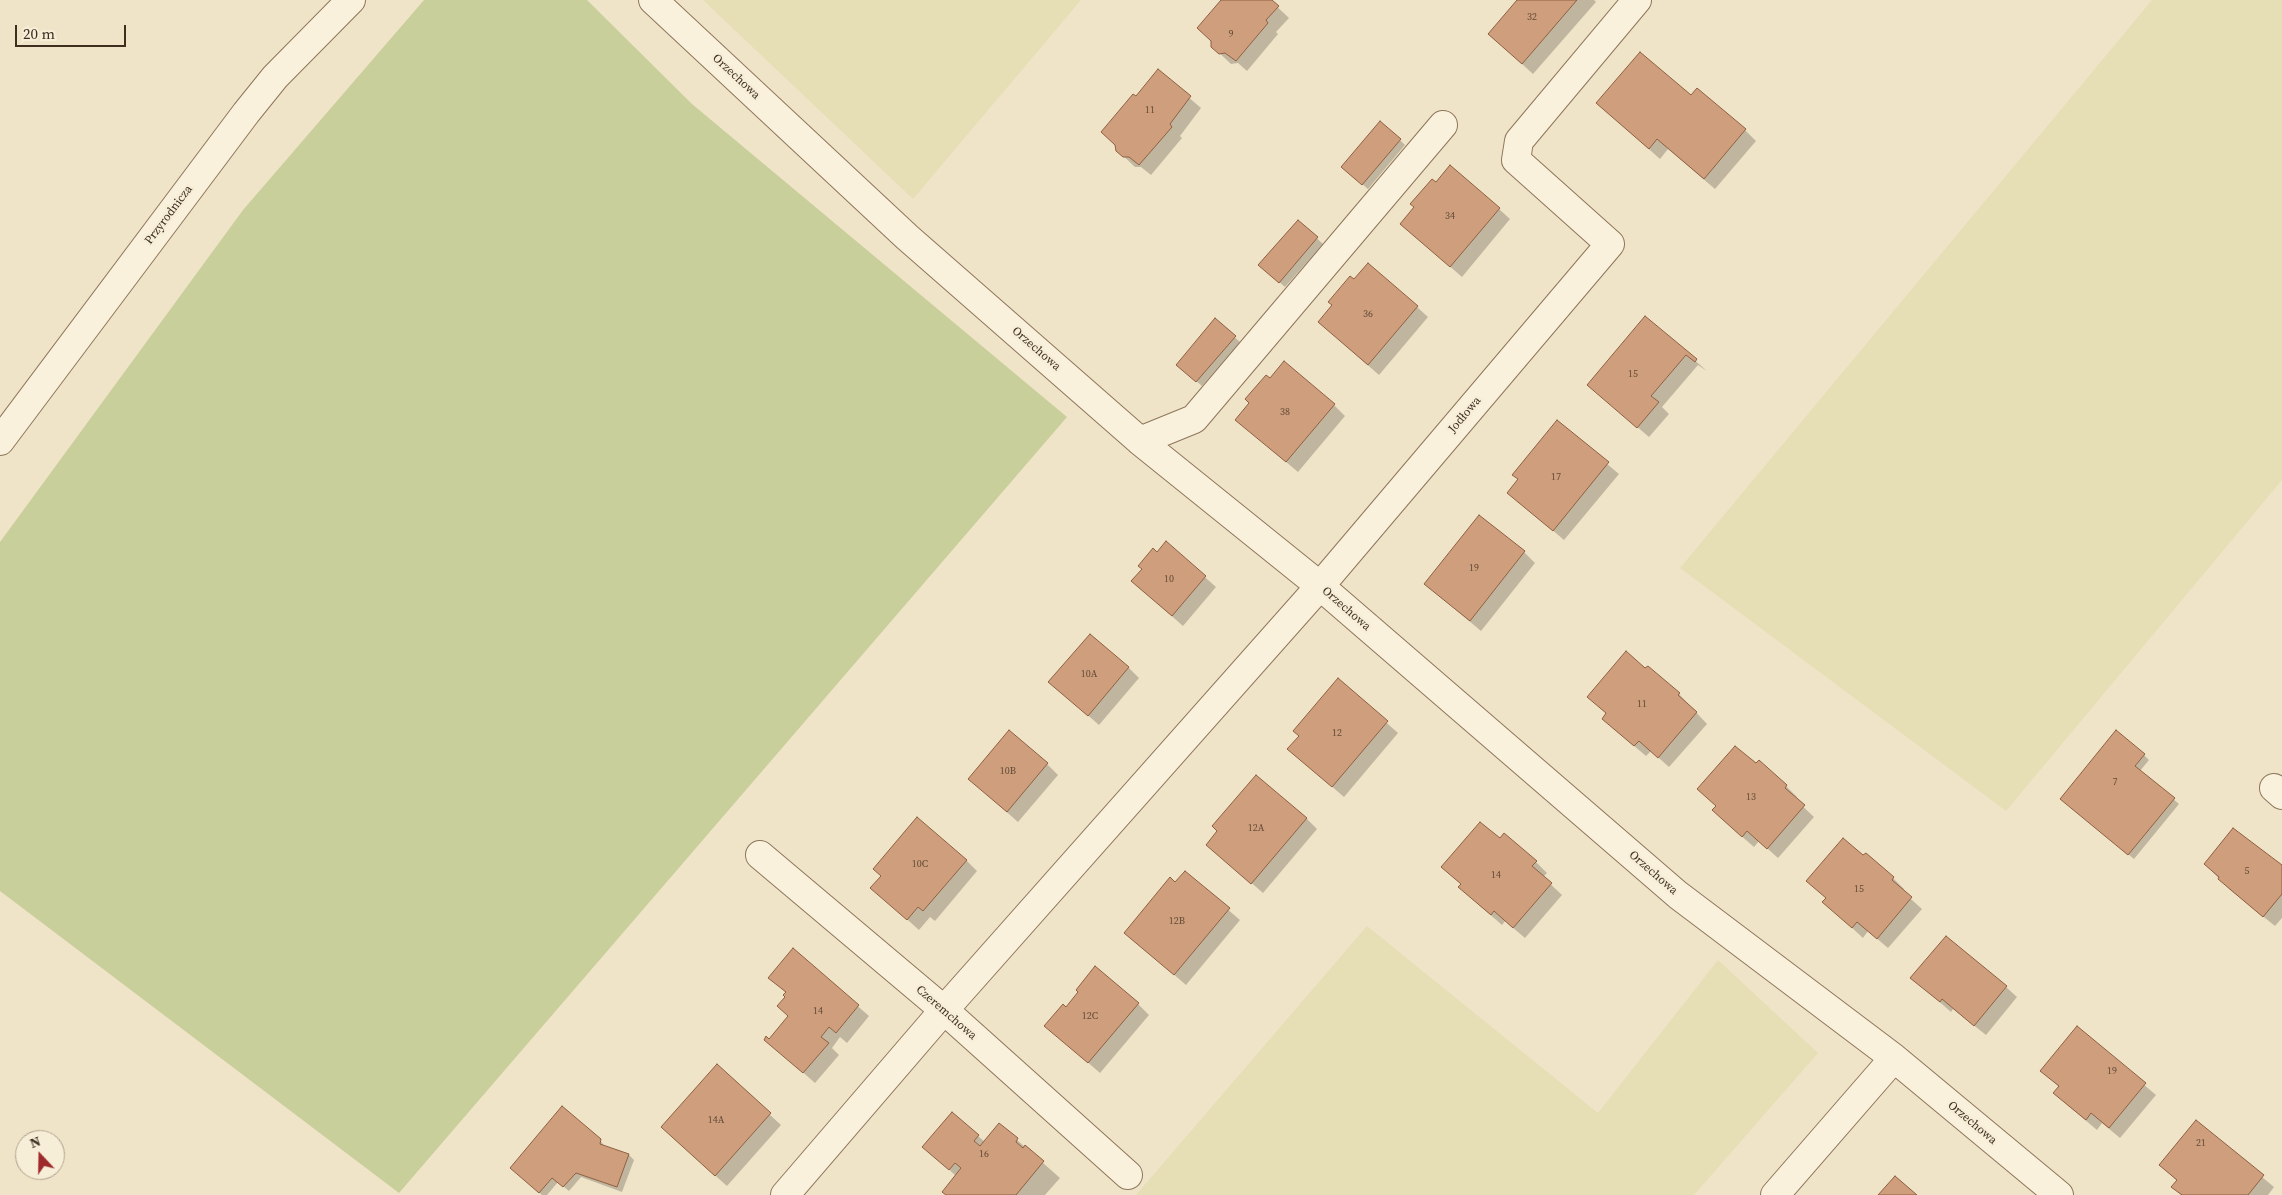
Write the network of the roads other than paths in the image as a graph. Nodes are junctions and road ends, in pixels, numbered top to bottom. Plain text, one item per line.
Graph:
1 (351, 0) edge
2 (653, 0) edge
3 (1637, 0) edge
4 (1443, 124) dead end
5 (0, 441) edge
6 (1140, 441) junction
7 (1320, 586) junction
8 (760, 855) dead end
9 (944, 1010) junction
10 (1894, 1058) junction
11 (1128, 1175) dead end
12 (785, 1195) edge
13 (1775, 1195) edge
14 (2060, 1195) edge

1 - 5 street, Przyrodnicza
2 - 6 street, Orzechowa
3 - 7 street, Jodłowa
4 - 6 street
6 - 7 street, Orzechowa
7 - 9 street, Jodłowa
7 - 10 street, Orzechowa
8 - 9 street, Czeremchowa
9 - 11 street, Czeremchowa
9 - 12 street, Jodłowa
10 - 13 street
10 - 14 street, Orzechowa

